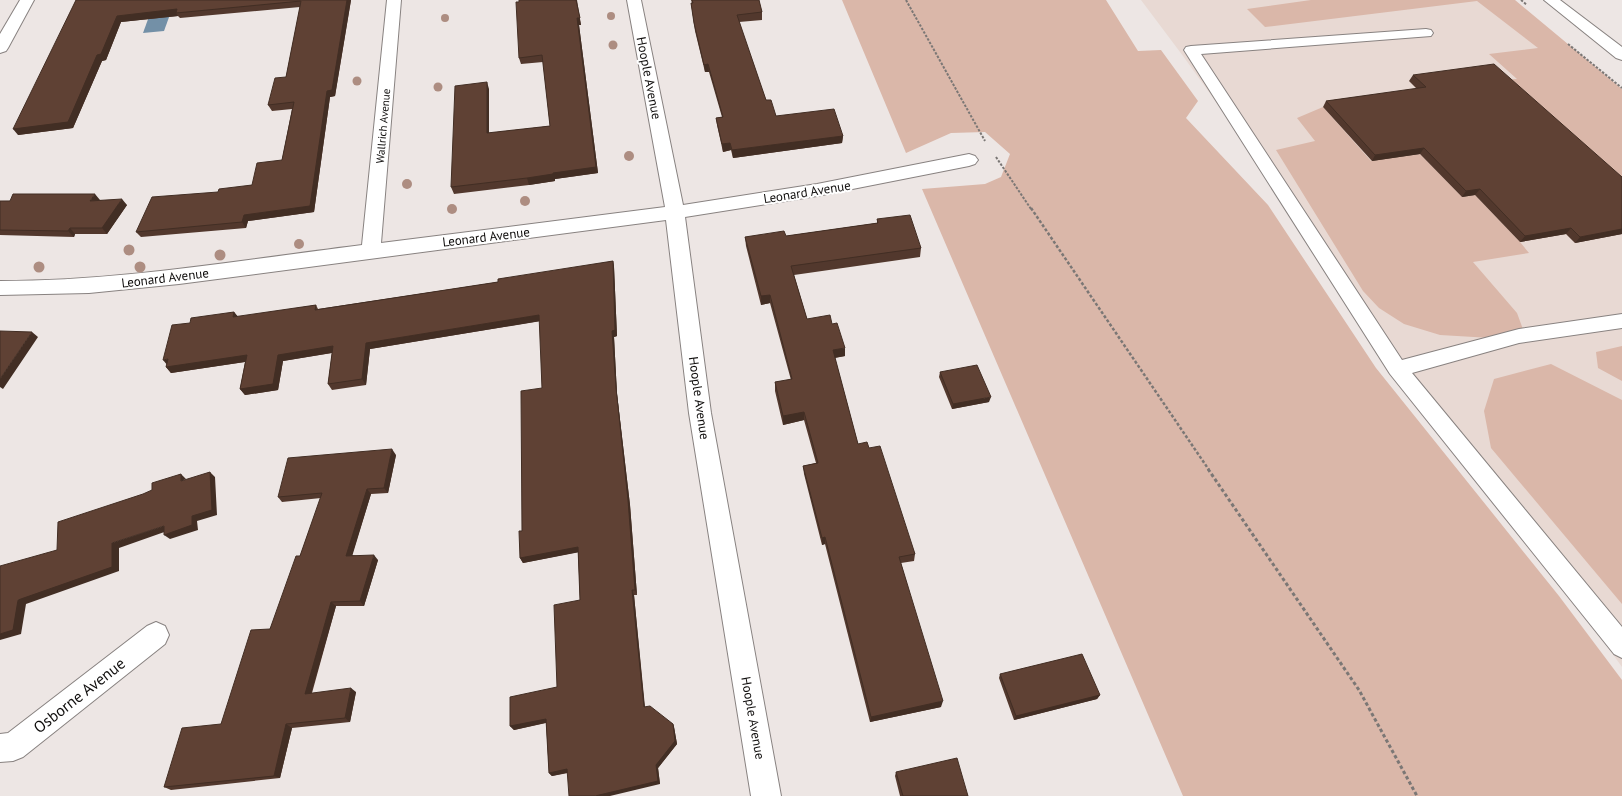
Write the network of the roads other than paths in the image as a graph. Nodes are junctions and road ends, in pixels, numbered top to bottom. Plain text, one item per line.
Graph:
1 (27, 0) edge
2 (394, 0) edge
3 (634, 0) edge
4 (1551, 0) edge
5 (1426, 33) dead end
6 (0, 48) edge
7 (1622, 55) edge
8 (969, 160) dead end
9 (675, 213) junction
10 (371, 252) junction
11 (0, 288) edge
12 (1622, 321) edge
13 (1397, 369) junction
14 (156, 635) dead end
15 (1622, 646) edge
16 (0, 748) edge
17 (766, 796) edge

1 - 6 street
2 - 10 street, Wallrich Avenue
3 - 9 street, Hoople Avenue
4 - 7 street
5 - 13 lane
8 - 9 street, Leonard Avenue
9 - 10 street, Leonard Avenue
9 - 17 street, Hoople Avenue
10 - 11 street, Leonard Avenue
12 - 13 lane
13 - 15 lane
14 - 16 street, Osborne Avenue

